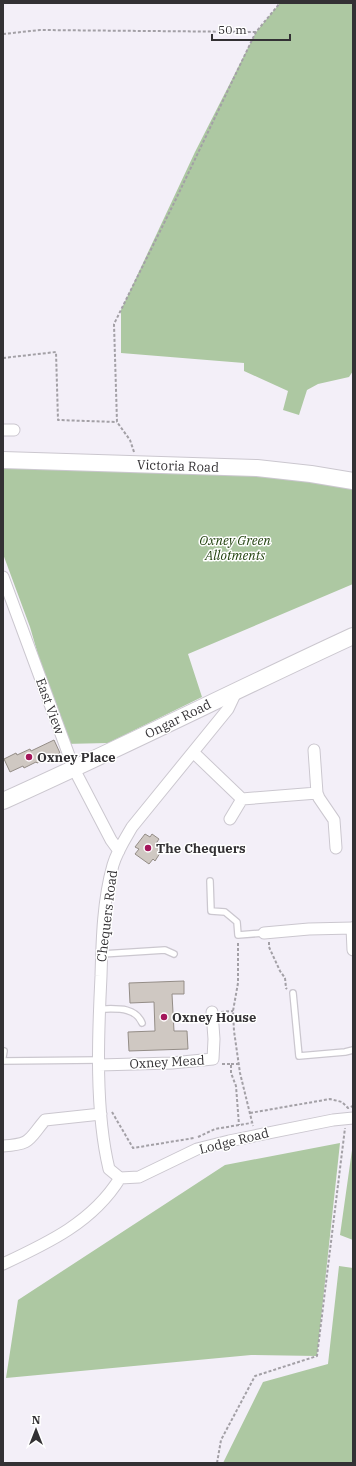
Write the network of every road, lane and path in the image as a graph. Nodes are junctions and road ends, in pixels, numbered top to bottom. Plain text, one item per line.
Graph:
1 (280, 3) edge
2 (256, 32) junction
3 (3, 34) edge
4 (3, 358) edge
5 (117, 422) junction
6 (3, 460) edge
7 (139, 465) junction
8 (353, 481) edge
9 (4, 582) edge
10 (353, 636) edge
11 (238, 689) junction
12 (314, 750) dead end
13 (193, 752) junction
14 (74, 769) junction
15 (317, 793) junction
16 (242, 799) junction
17 (3, 801) edge
18 (230, 819) dead end
19 (336, 848) dead end
20 (119, 851) junction
21 (210, 881) dead end
22 (352, 928) edge
23 (266, 933) junction
24 (238, 935) junction
25 (353, 950) edge
26 (102, 954) junction
27 (174, 954) dead end
28 (293, 993) joint
29 (100, 1009) junction
30 (212, 1012) dead end
31 (142, 1023) dead end
32 (353, 1050) edge
33 (213, 1059) junction
34 (3, 1061) edge
35 (99, 1062) junction
36 (230, 1064) junction
37 (238, 1064) junction
38 (100, 1097) junction
39 (353, 1106) edge
40 (250, 1113) junction
41 (101, 1114) junction
42 (350, 1119) edge
43 (252, 1123) junction
44 (239, 1125) junction
45 (255, 1135) junction
46 (3, 1146) edge
47 (120, 1178) junction
48 (3, 1264) edge
49 (217, 1463) edge

1 - 2 path
2 - 3 path
2 - 5 path
4 - 5 path
5 - 7 path
6 - 7 street, Victoria Road
7 - 8 street, Victoria Road
9 - 14 street, East View
10 - 11 street, Ongar Road
11 - 13 street, Chequers Road
11 - 14 street, Ongar Road
12 - 15 street
13 - 16 street
13 - 20 street, Chequers Road
14 - 17 street, Ongar Road
14 - 20 street, East View
15 - 16 street
15 - 19 street
16 - 18 street
20 - 26 street, Chequers Road
21 - 24 lane
22 - 23 street
22 - 25 street
23 - 24 lane
23 - 28 path
24 - 37 path
26 - 27 lane
26 - 29 street, Chequers Road
28 - 32 lane
29 - 31 lane
29 - 35 street, Chequers Road
30 - 33 street, Oxney Mead
33 - 35 street, Oxney Mead
33 - 36 path
34 - 35 lane
35 - 38 street, Chequers Road
36 - 37 path
36 - 44 path
37 - 40 path
38 - 41 street, Chequers Road
38 - 44 path
39 - 40 path
40 - 43 path
41 - 46 street
41 - 47 street, Chequers Road
42 - 45 street, Lodge Road
42 - 49 path
43 - 44 path
43 - 45 path
45 - 47 street, Lodge Road
47 - 48 street

